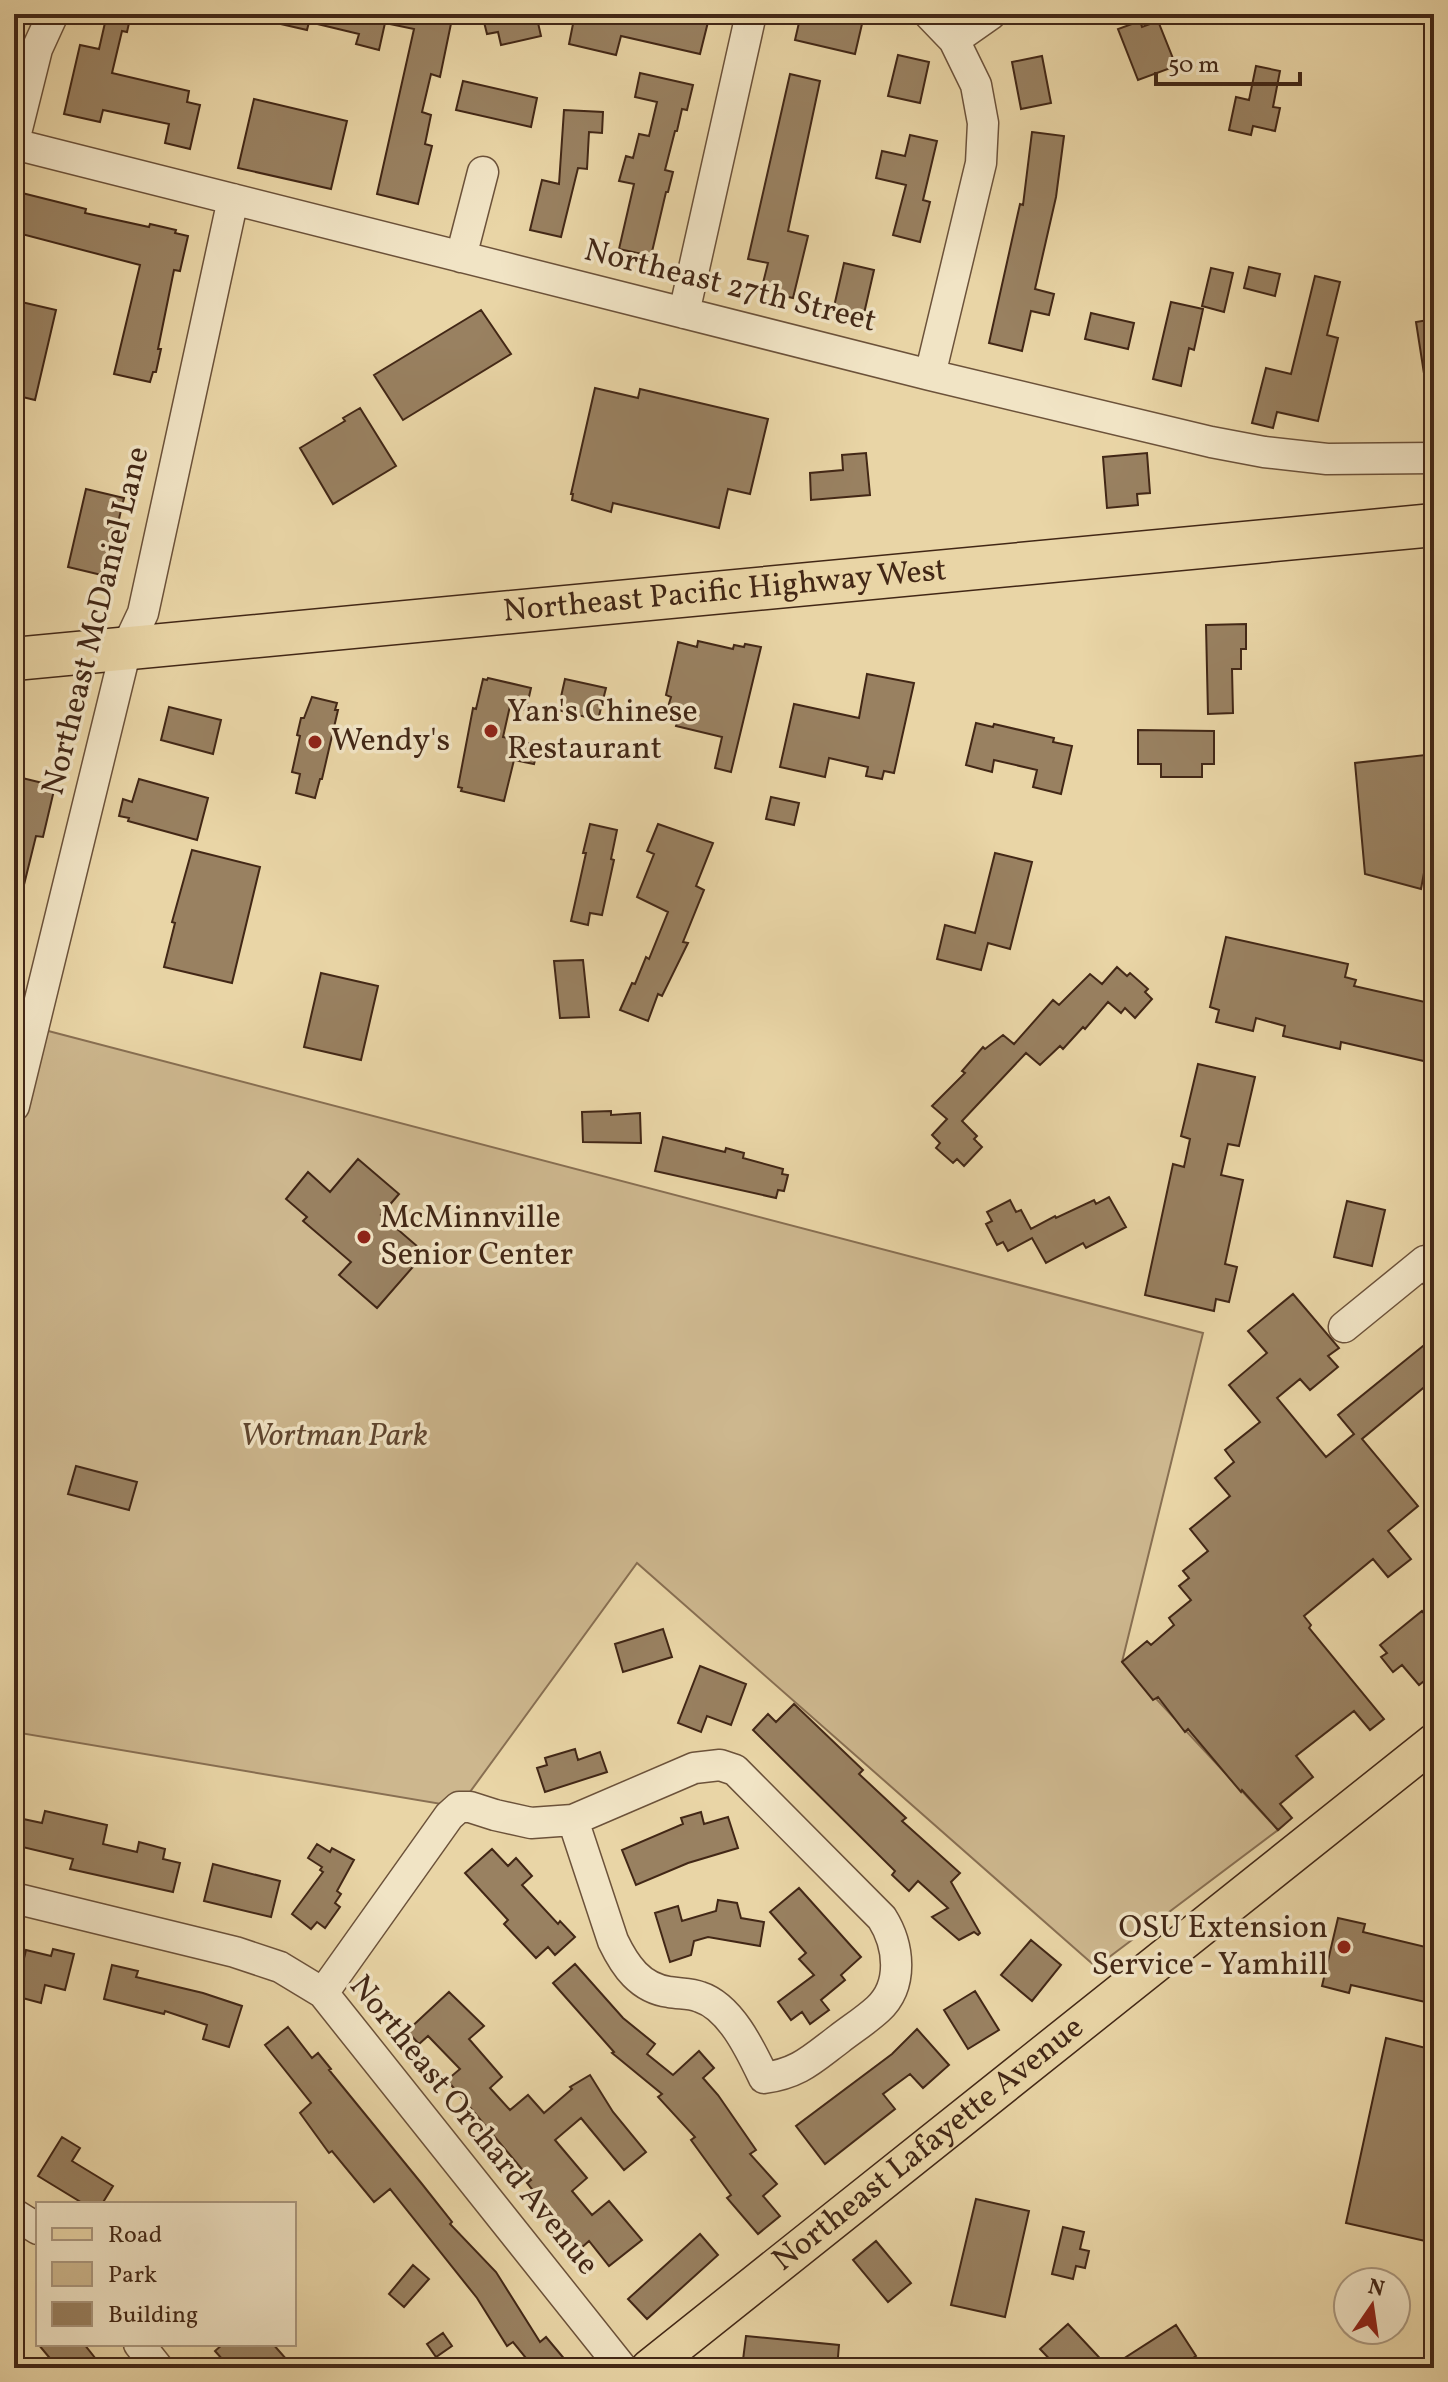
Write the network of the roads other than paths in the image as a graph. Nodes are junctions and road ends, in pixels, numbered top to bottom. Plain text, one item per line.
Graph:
1 (53, 14) edge
2 (751, 14) edge
3 (929, 14) edge
4 (991, 14) edge
5 (954, 40) junction
6 (14, 142) edge
7 (483, 172) dead end
8 (233, 199) junction
9 (461, 257) junction
10 (684, 313) junction
11 (930, 375) junction
12 (1434, 458) edge
13 (1434, 525) edge
14 (126, 649) junction
15 (14, 659) edge
16 (14, 1106) edge
17 (1431, 1262) edge
18 (1344, 1327) dead end
19 (1434, 1742) edge
20 (573, 1820) junction
21 (14, 1898) edge
22 (323, 1993) junction
23 (14, 2214) edge
24 (36, 2228) edge
25 (141, 2346) edge
26 (158, 2368) edge
27 (622, 2368) edge
28 (649, 2368) edge

1 - 6 street
2 - 10 street
3 - 5 street
4 - 5 street
5 - 11 street
6 - 8 street, Northeast 27th Street
7 - 9 street
8 - 9 street, Northeast 27th Street
8 - 14 street, Northeast McDaniel Lane
9 - 10 street, Northeast 27th Street
10 - 11 street, Northeast 27th Street
11 - 12 street, Northeast 27th Street
13 - 14 highway, Northeast Pacific Highway West
14 - 15 highway, Northeast Pacific Highway West
14 - 16 street, Northeast McDaniel Lane
17 - 18 street
19 - 28 main road, Northeast Lafayette Avenue
20 - 20 street
20 - 22 street
21 - 22 street, Northeast Orchard Avenue
22 - 27 street, Northeast Orchard Avenue
23 - 24 street
25 - 26 street

